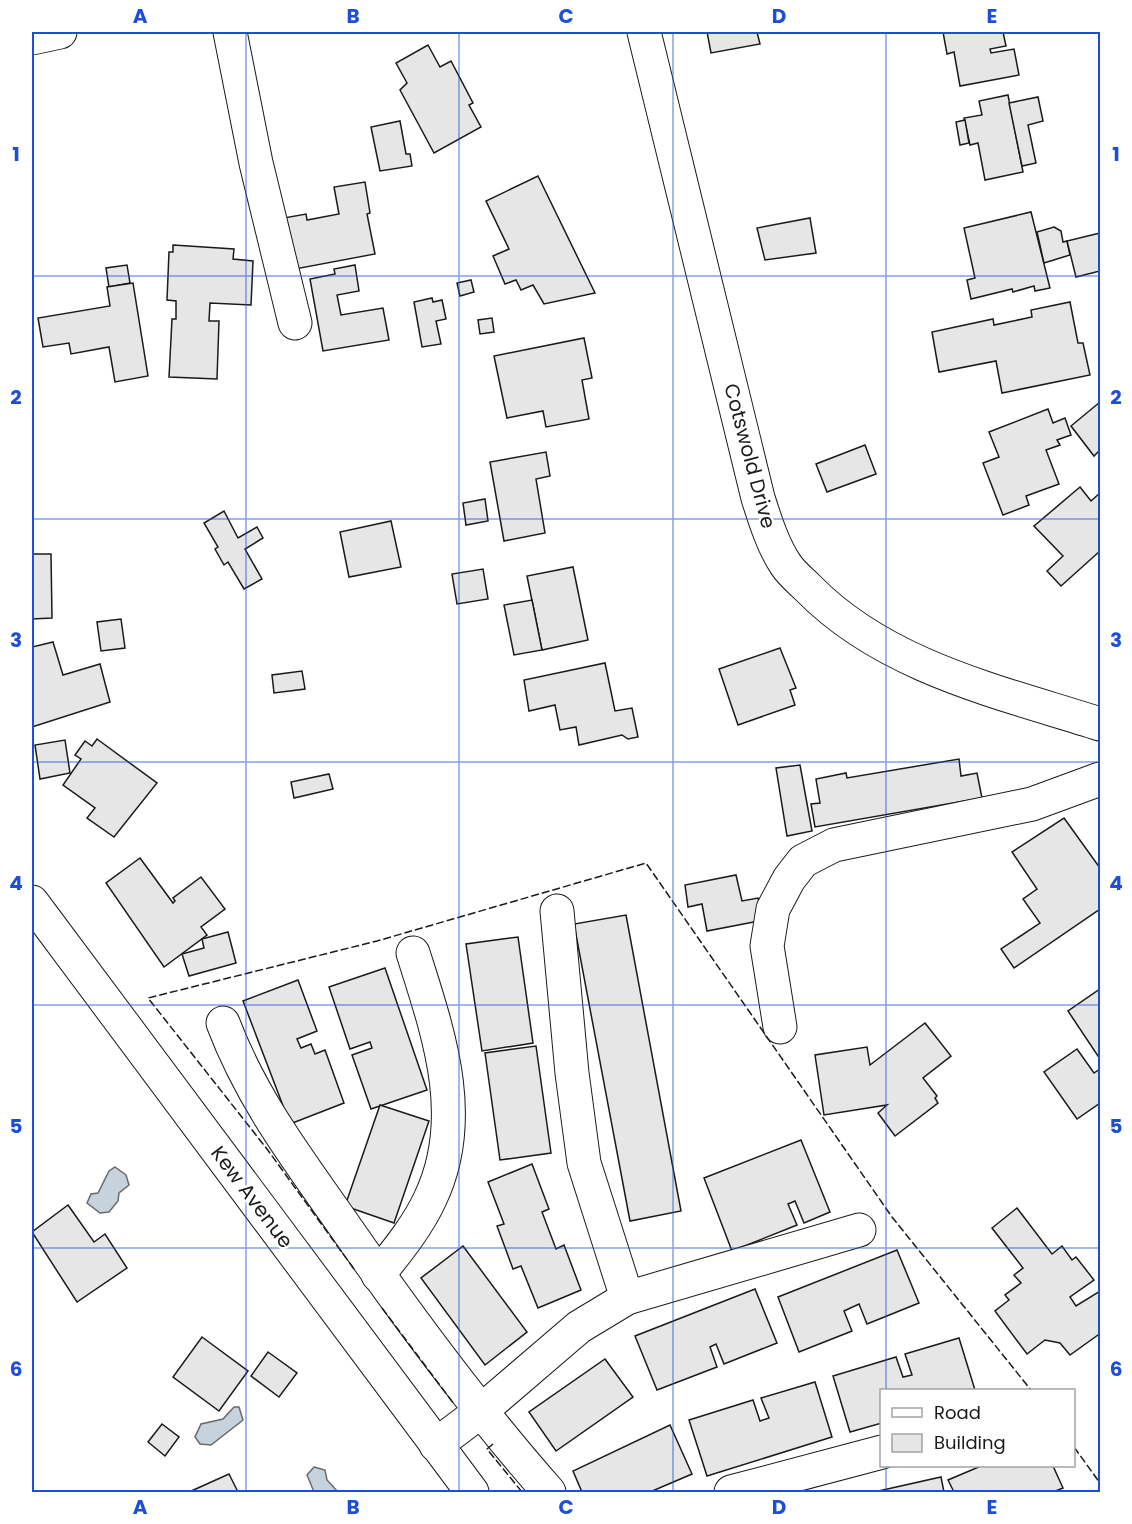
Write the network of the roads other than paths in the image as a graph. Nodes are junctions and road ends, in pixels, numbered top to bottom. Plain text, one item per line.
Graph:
1 (60, 32) edge
2 (230, 32) edge
3 (644, 32) edge
4 (32, 38) edge
5 (295, 323) dead end
6 (1101, 724) edge
7 (1101, 779) edge
8 (32, 902) edge
9 (556, 911) dead end
10 (413, 953) dead end
11 (223, 1023) dead end
12 (780, 1027) dead end
13 (859, 1230) dead end
14 (378, 1275) junction
15 (627, 1298) junction
16 (481, 1411) junction
17 (436, 1445) junction
18 (880, 1453) edge
19 (469, 1492) edge
20 (549, 1492) edge
21 (731, 1492) edge

1 - 4 street
2 - 5 street
3 - 6 street, Cotswold Drive
7 - 12 street
8 - 17 street, Kew Avenue
9 - 15 street
10 - 14 street
11 - 14 street
13 - 15 street
14 - 16 street
15 - 16 street
16 - 17 street
16 - 20 street
17 - 19 street, Kew Avenue
18 - 21 street

